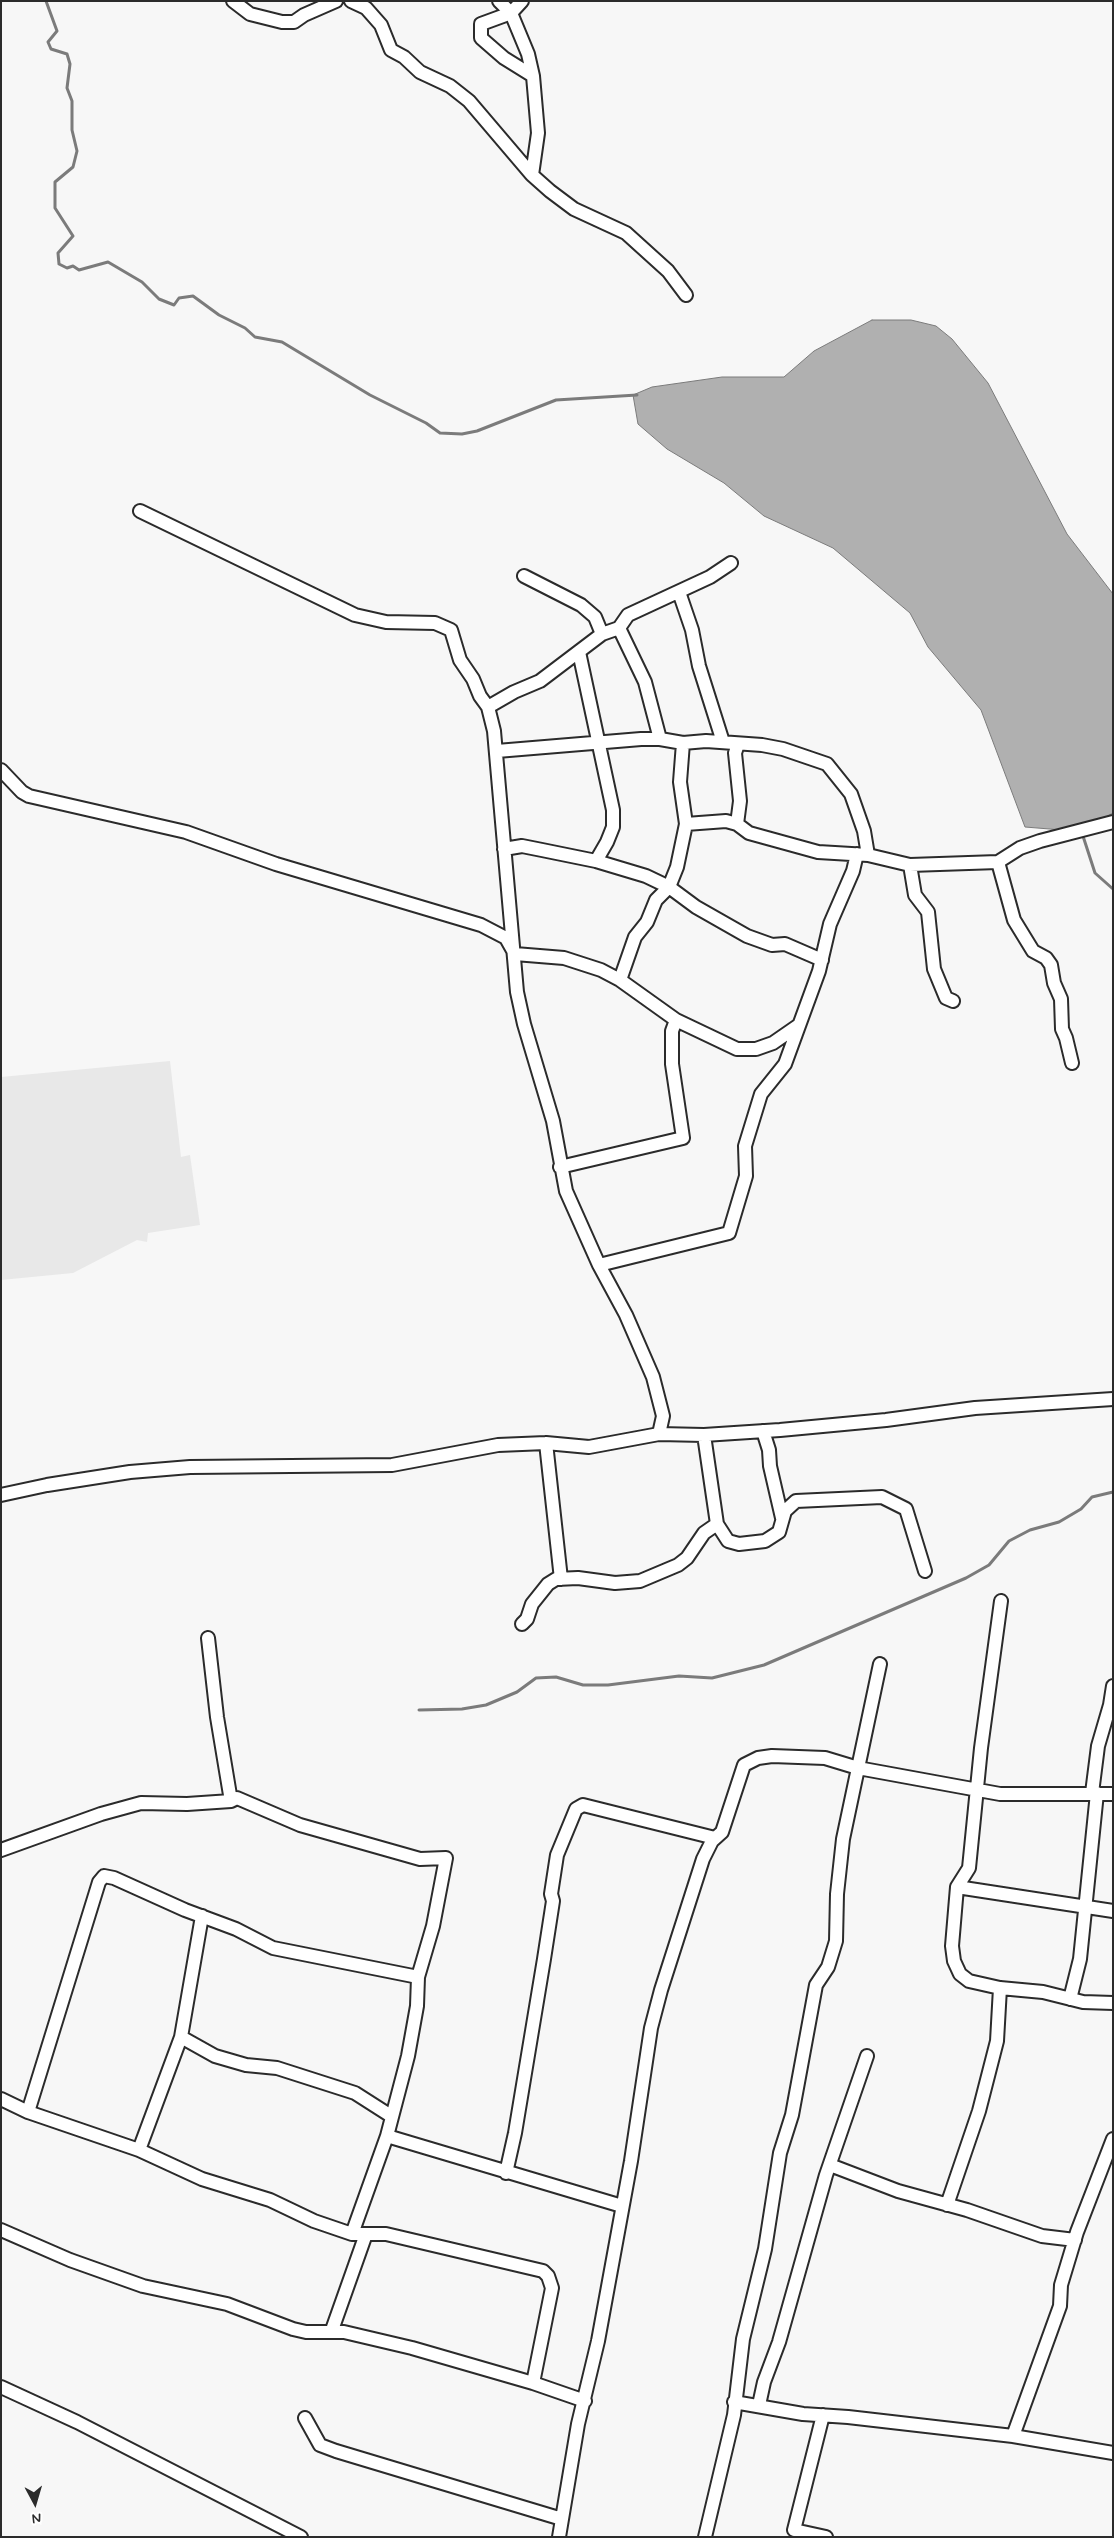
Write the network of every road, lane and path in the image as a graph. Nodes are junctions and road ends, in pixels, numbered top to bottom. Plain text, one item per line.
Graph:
1 (233, 1) edge
2 (336, 1) edge
3 (352, 1) edge
4 (499, 1) edge
5 (522, 1) edge
6 (511, 13) junction
7 (534, 76) junction
8 (532, 175) junction
9 (686, 295) dead end
10 (140, 511) dead end
11 (732, 563) dead end
12 (524, 576) dead end
13 (679, 592) junction
14 (619, 628) junction
15 (602, 634) junction
16 (579, 652) junction
17 (488, 708) junction
18 (660, 739) junction
19 (723, 742) junction
20 (600, 743) junction
21 (683, 743) junction
22 (738, 744) junction
23 (497, 750) junction
24 (1, 770) edge
25 (1113, 822) edge
26 (686, 824) junction
27 (737, 824) junction
28 (504, 849) junction
29 (862, 854) junction
30 (596, 861) junction
31 (998, 862) junction
32 (910, 865) junction
33 (669, 887) junction
34 (515, 954) junction
35 (822, 960) junction
36 (620, 980) junction
37 (952, 1001) dead end
38 (676, 1020) junction
39 (799, 1026) junction
40 (1072, 1063) dead end
41 (560, 1168) junction
42 (599, 1265) junction
43 (1113, 1399) edge
44 (763, 1431) junction
45 (659, 1434) junction
46 (704, 1435) junction
47 (546, 1443) junction
48 (1, 1495) edge
49 (782, 1518) junction
50 (716, 1524) junction
51 (925, 1571) dead end
52 (561, 1579) junction
53 (1001, 1601) dead end
54 (522, 1624) dead end
55 (208, 1638) dead end
56 (880, 1664) dead end
57 (1113, 1686) edge
58 (858, 1768) junction
59 (976, 1790) junction
60 (1095, 1793) junction
61 (1113, 1794) edge
62 (231, 1801) junction
63 (715, 1838) junction
64 (1, 1850) edge
65 (957, 1887) junction
66 (1086, 1908) junction
67 (1113, 1911) edge
68 (202, 1916) junction
69 (418, 1977) junction
70 (1000, 1988) junction
71 (1070, 1999) junction
72 (1113, 2003) edge
73 (181, 2037) junction
74 (867, 2056) dead end
75 (1, 2099) edge
76 (28, 2112) junction
77 (391, 2116) junction
78 (388, 2136) junction
79 (1113, 2139) edge
80 (139, 2150) junction
81 (830, 2165) junction
82 (506, 2173) junction
83 (947, 2205) junction
84 (622, 2206) junction
85 (352, 2234) junction
86 (366, 2234) junction
87 (3, 2235) edge
88 (1075, 2240) junction
89 (332, 2330) junction
90 (533, 2383) junction
91 (1, 2387) edge
92 (585, 2401) junction
93 (734, 2402) junction
94 (759, 2405) junction
95 (823, 2415) junction
96 (305, 2418) dead end
97 (1013, 2436) junction
98 (1113, 2453) edge
99 (562, 2519) junction
100 (301, 2537) edge
101 (559, 2537) edge
102 (705, 2537) edge
103 (826, 2537) edge

1 - 2 street
3 - 8 street
4 - 6 street
5 - 6 street
6 - 7 street
6 - 7 street
7 - 8 street
8 - 9 street
10 - 17 street
11 - 13 street
12 - 15 street
13 - 14 street
13 - 19 street
14 - 15 street
14 - 18 street
15 - 16 street
16 - 17 street
16 - 20 street
17 - 23 street
18 - 20 street
18 - 21 street
19 - 21 street
19 - 22 street
20 - 23 street
20 - 30 street
21 - 26 street
22 - 27 street
22 - 29 street
23 - 28 street
24 - 34 street
25 - 31 street
26 - 27 street
26 - 33 street
27 - 29 street
28 - 30 street
28 - 34 street
29 - 32 street
29 - 35 street
30 - 33 street
31 - 32 street
31 - 40 street
32 - 37 street
33 - 35 street
33 - 36 street
34 - 36 street
34 - 41 street
35 - 39 street
36 - 38 street
38 - 39 street
38 - 41 street
39 - 42 street
41 - 42 street
42 - 45 street
43 - 44 street
44 - 46 street
44 - 49 street
45 - 46 street
45 - 47 street
46 - 50 street
47 - 48 street
47 - 52 street
49 - 50 street
49 - 51 street
50 - 52 street
52 - 54 street
53 - 59 street
55 - 62 street
56 - 58 street
57 - 60 street
58 - 59 street
58 - 63 street
58 - 93 street
59 - 60 street
59 - 65 street
60 - 61 street
60 - 66 street
62 - 64 street
62 - 69 street
63 - 82 street
63 - 84 street
65 - 66 street
65 - 70 street
66 - 67 street
66 - 71 street
68 - 69 street
68 - 73 street
68 - 76 street
69 - 77 street
70 - 71 street
70 - 83 street
71 - 72 street
73 - 77 street
73 - 80 street
74 - 81 street
75 - 76 street
76 - 80 street
77 - 78 street
78 - 82 street
78 - 85 street
79 - 88 street
80 - 85 street
81 - 83 street
81 - 94 street
82 - 84 street
83 - 88 street
84 - 92 street
85 - 86 street
86 - 89 street
86 - 90 street
87 - 89 street
88 - 97 street
89 - 90 street
90 - 92 street
91 - 100 street
92 - 99 street
93 - 94 street
93 - 102 street
94 - 95 street
95 - 97 street
95 - 103 street
96 - 99 street
97 - 98 street
99 - 101 street

